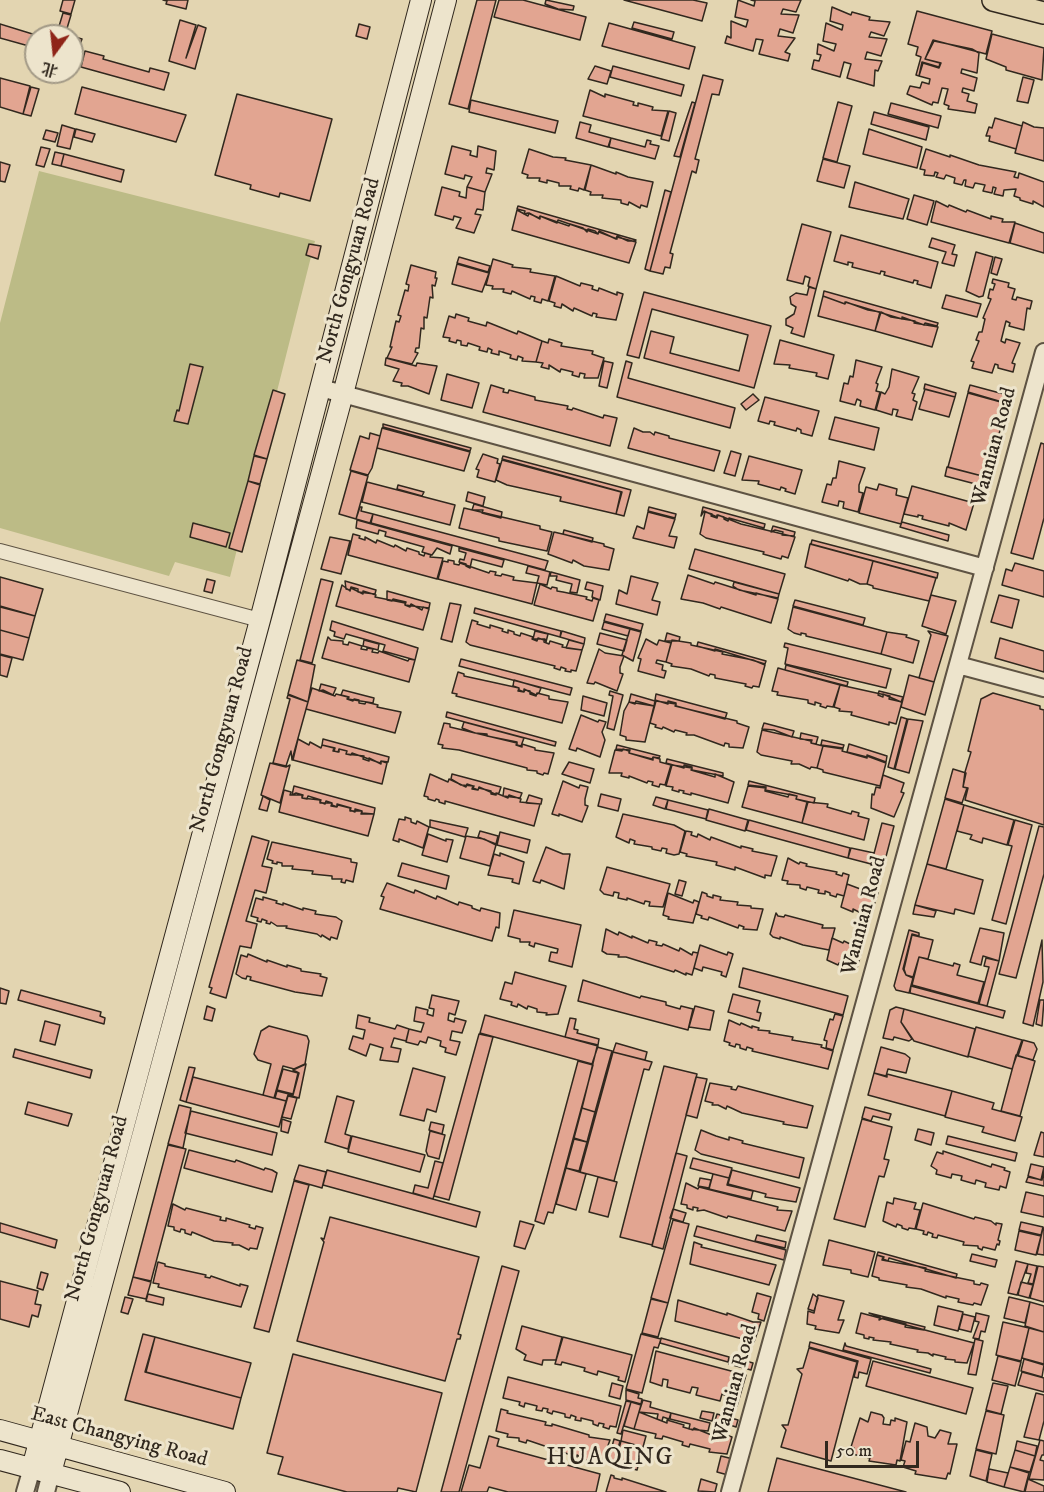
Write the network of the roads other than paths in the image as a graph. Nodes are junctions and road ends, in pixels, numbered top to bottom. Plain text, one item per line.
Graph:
1 (421, 0) edge
2 (446, 0) edge
3 (993, 0) edge
4 (1044, 13) edge
5 (1044, 352) edge
6 (321, 388) junction
7 (343, 394) junction
8 (0, 551) edge
9 (985, 568) junction
10 (260, 620) junction
11 (958, 665) junction
12 (1044, 688) edge
13 (0, 1430) edge
14 (39, 1440) junction
15 (59, 1446) junction
16 (0, 1460) edge
17 (32, 1468) junction
18 (51, 1473) junction
19 (25, 1492) edge
20 (46, 1492) edge
21 (120, 1492) edge
22 (225, 1492) edge
23 (730, 1492) edge

1 - 6 main road, North Gongyuan Road
2 - 7 main road, North Gongyuan Road
3 - 4 main road
5 - 9 street, Wannian Road
6 - 7 street
6 - 10 main road, North Gongyuan Road
7 - 9 street
7 - 15 main road, North Gongyuan Road
8 - 10 street
9 - 11 street, Wannian Road
10 - 14 main road, North Gongyuan Road
11 - 12 street
11 - 23 street, Wannian Road
13 - 14 main road, East Changying Road
14 - 15 main road, East Changying Road
14 - 17 main road, North Gongyuan Road
15 - 18 main road, North Gongyuan Road
15 - 22 main road, East Changying Road
16 - 17 main road
17 - 18 main road
17 - 19 street, North Gongyuan Road
18 - 20 street, North Gongyuan Road
18 - 21 main road

